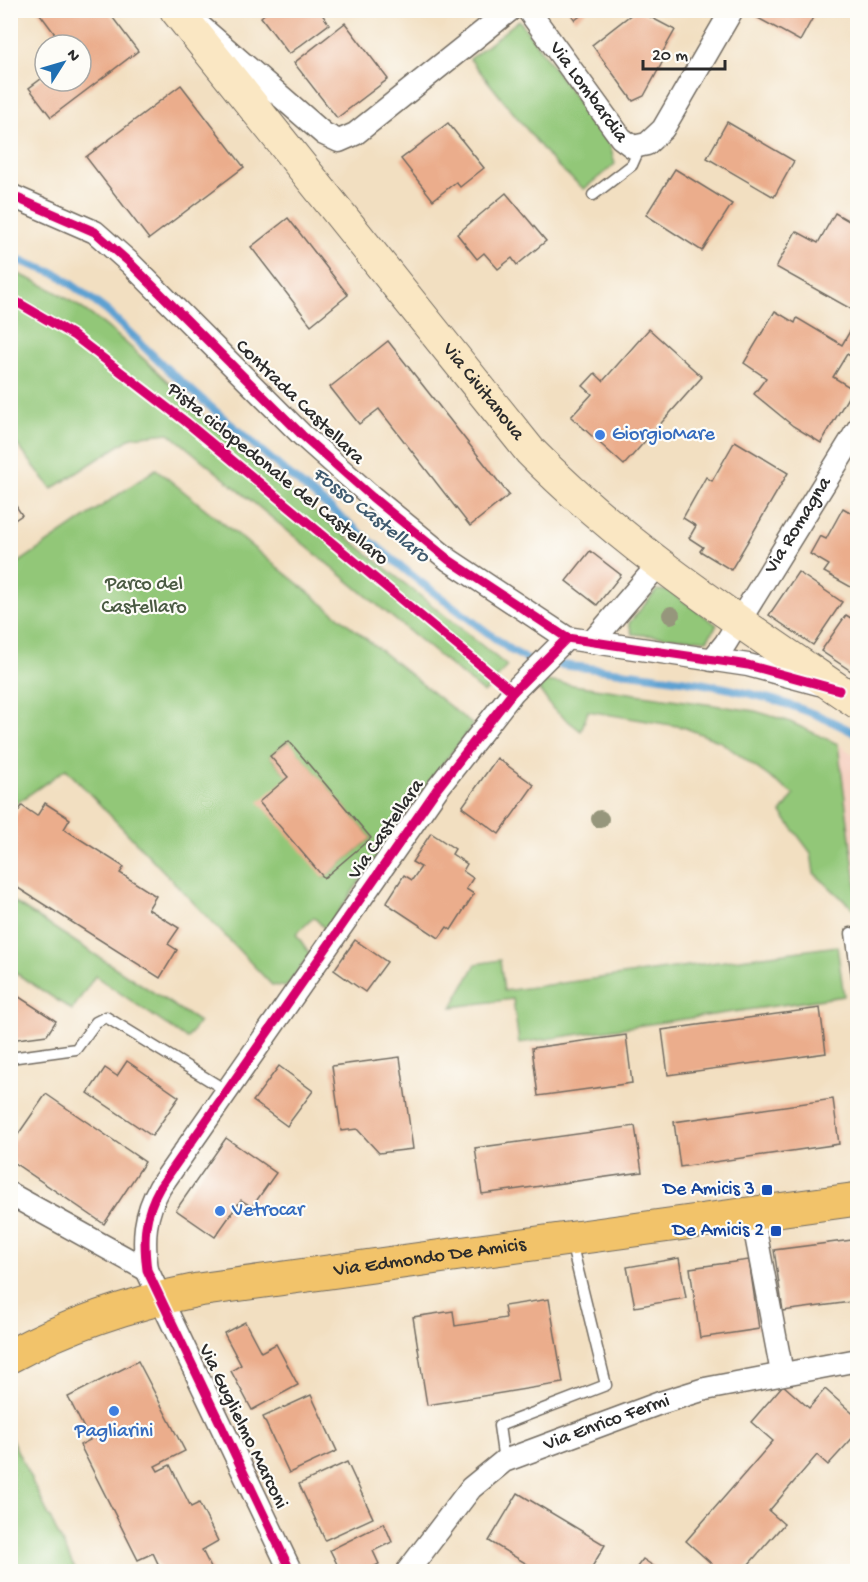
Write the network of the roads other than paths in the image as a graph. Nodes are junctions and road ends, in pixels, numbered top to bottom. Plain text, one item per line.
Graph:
1 (510, 10) edge
2 (528, 10) edge
3 (732, 10) edge
4 (177, 12) edge
5 (247, 81) junction
6 (640, 147) junction
7 (10, 195) edge
8 (593, 195) dead end
9 (858, 429) edge
10 (659, 564) junction
11 (738, 621) junction
12 (563, 642) junction
13 (592, 642) junction
14 (771, 644) junction
15 (712, 660) junction
16 (748, 665) junction
17 (848, 697) edge
18 (851, 933) dead end
19 (858, 983) edge
20 (10, 1058) edge
21 (227, 1091) junction
22 (10, 1194) edge
23 (858, 1199) edge
24 (752, 1214) junction
25 (571, 1240) junction
26 (154, 1284) junction
27 (10, 1356) edge
28 (858, 1360) edge
29 (782, 1373) junction
30 (504, 1461) junction
31 (291, 1572) edge
32 (407, 1572) edge

1 - 5 street
2 - 6 street, Via Lombardia
3 - 6 street, Via Lombardia
4 - 5 street, Via Civitanova
5 - 10 street, Via Civitanova
6 - 8 lane
7 - 12 street, Contrada Castellara
9 - 11 street, Via Romagna
10 - 11 street, Via Civitanova
10 - 13 street
11 - 14 street, Via Civitanova
11 - 15 street
12 - 13 street
12 - 21 street, Via Castellara
13 - 15 street
14 - 16 street
14 - 17 street, Via Civitanova
15 - 16 street
16 - 17 street
18 - 19 lane
20 - 21 lane
21 - 26 street, Via Castellara
22 - 26 street
23 - 24 main road, Via Edmondo De Amicis
24 - 25 main road, Via Edmondo De Amicis
24 - 29 street
25 - 26 main road, Via Edmondo De Amicis
25 - 30 lane
26 - 27 main road, Via Edmondo De Amicis
26 - 31 street, Via Guglielmo Marconi
28 - 29 street, Via Enrico Fermi
29 - 30 street, Via Enrico Fermi
30 - 32 street, Via Enrico Fermi

